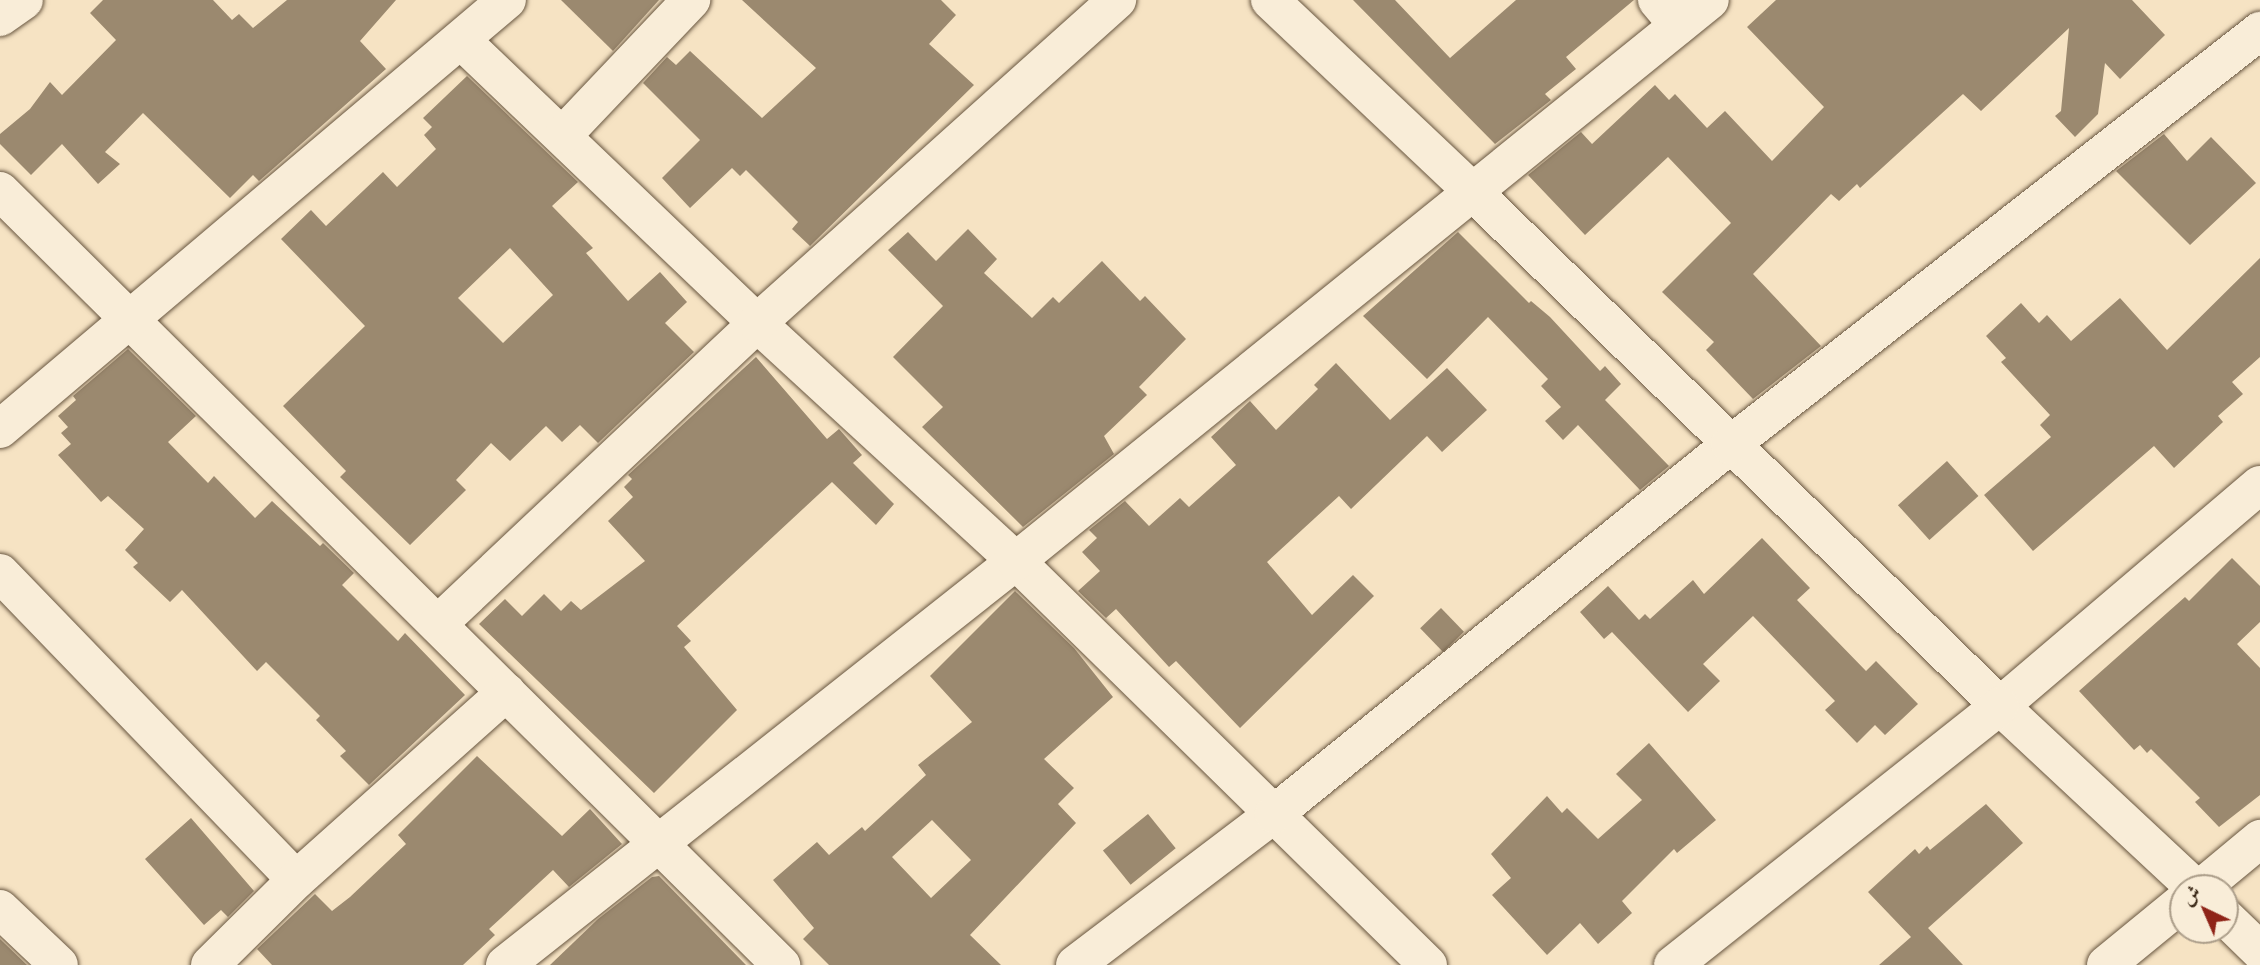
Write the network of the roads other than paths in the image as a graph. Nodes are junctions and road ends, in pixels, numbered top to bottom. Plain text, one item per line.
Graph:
1 (24, 0) edge
2 (507, 0) edge
3 (691, 0) edge
4 (1117, 0) edge
5 (1270, 0) edge
6 (1710, 0) edge
7 (1668, 12) edge
8 (0, 18) edge
9 (2260, 31) edge
10 (463, 41) junction
11 (564, 134) junction
12 (0, 191) edge
13 (1473, 192) junction
14 (131, 322) junction
15 (757, 323) junction
16 (0, 429) edge
17 (1730, 444) junction
18 (2260, 485) edge
19 (1016, 561) junction
20 (0, 573) edge
21 (438, 624) junction
22 (506, 692) junction
23 (2000, 706) junction
24 (1274, 814) junction
25 (2260, 839) edge
26 (657, 841) junction
27 (2180, 874) edge
28 (2218, 874) edge
29 (296, 880) junction
30 (0, 909) edge
31 (2169, 913) edge
32 (2239, 931) edge
33 (2260, 951) edge
34 (59, 965) edge
35 (210, 965) edge
36 (505, 965) edge
37 (781, 965) edge
38 (1075, 965) edge
39 (1428, 965) edge
40 (1673, 965) edge
41 (2106, 965) edge

1 - 8 street
2 - 10 street
3 - 11 street
4 - 15 street
5 - 13 street
6 - 7 street
7 - 13 street
9 - 17 street
10 - 11 street
10 - 14 street
11 - 15 street
12 - 14 street
13 - 17 street
13 - 19 street
14 - 16 street
14 - 21 street
15 - 19 street
15 - 21 street
17 - 23 street
17 - 24 street
18 - 23 street
19 - 24 street
19 - 26 street
20 - 29 street
21 - 22 street
22 - 26 street
22 - 29 street
23 - 27 street
23 - 40 street
24 - 38 street
24 - 39 street
25 - 28 street
26 - 36 street
26 - 37 street
29 - 35 street
30 - 34 street
31 - 41 street
32 - 33 street

